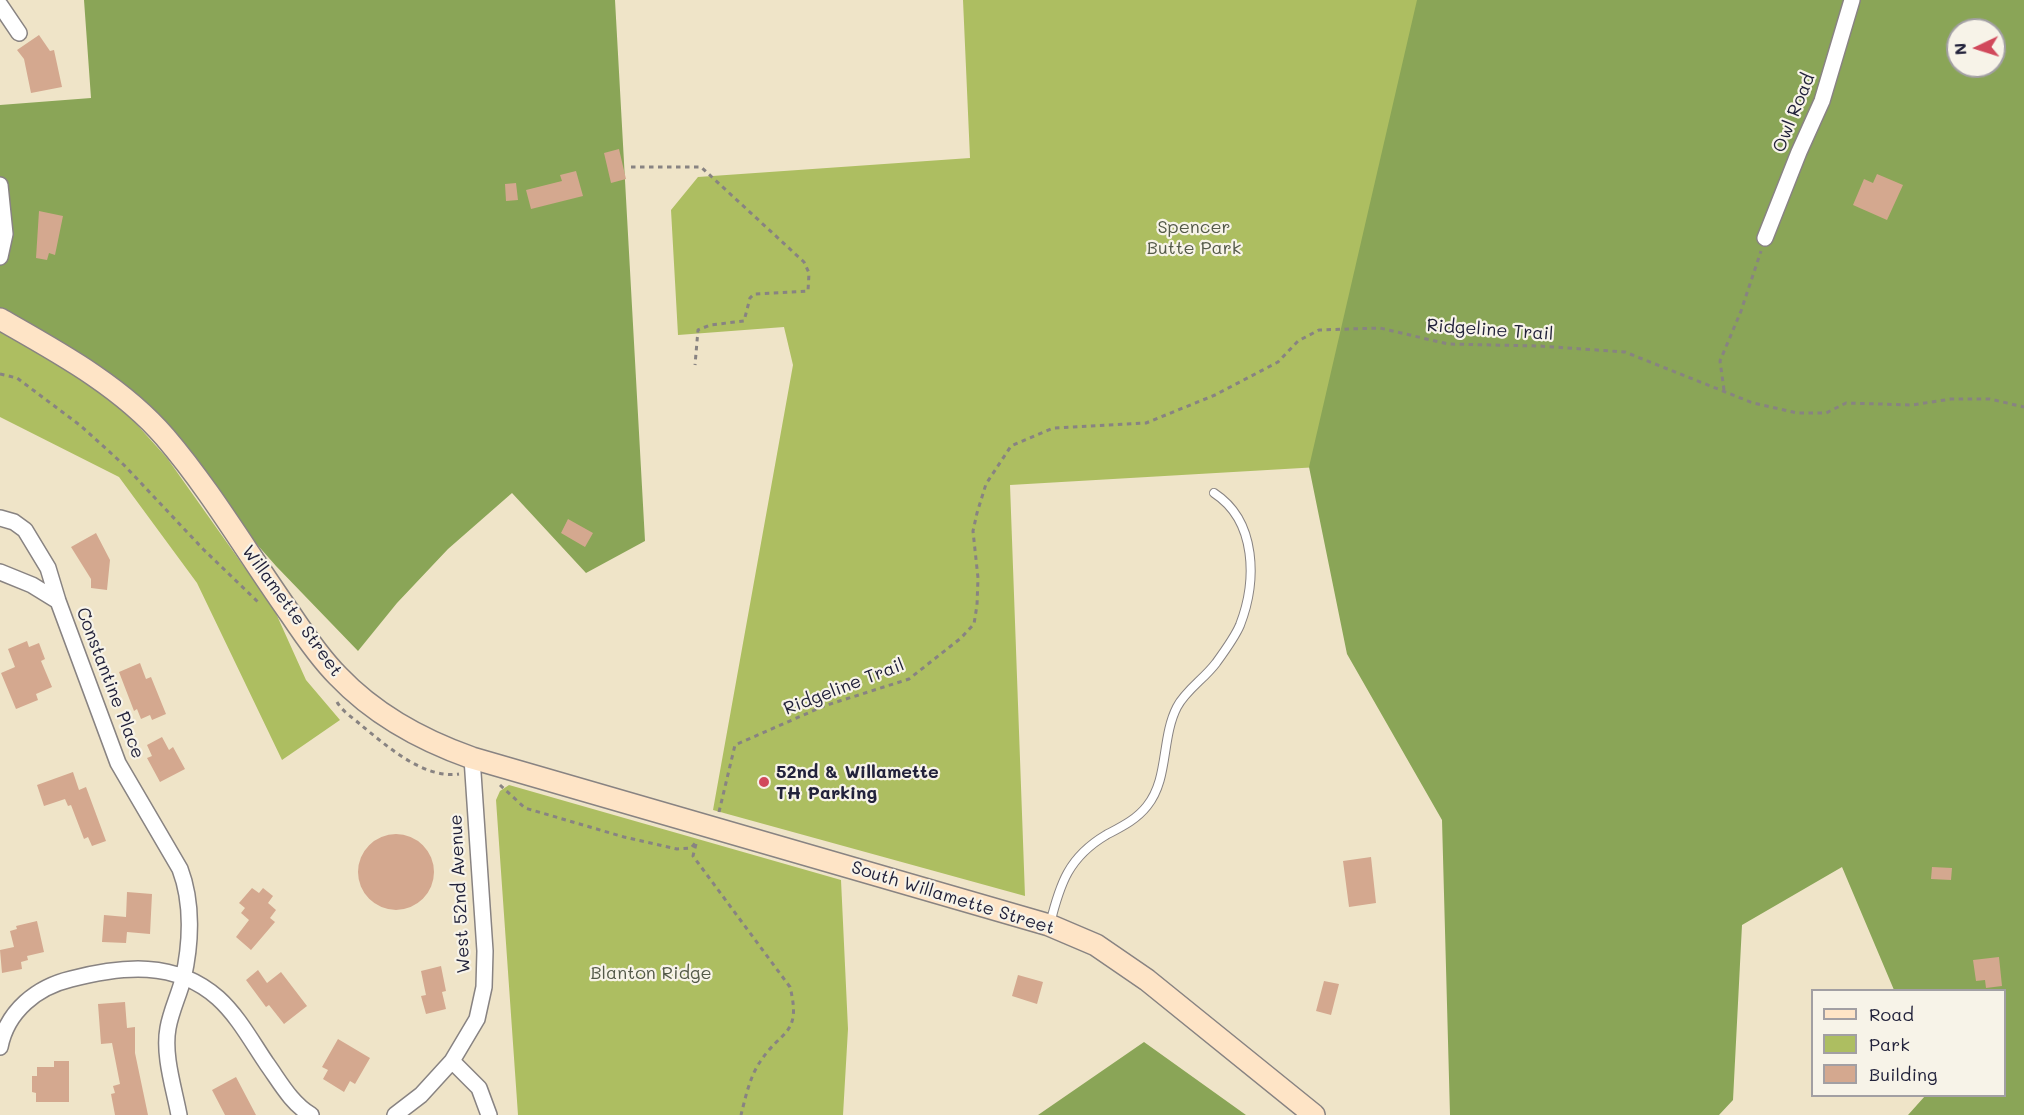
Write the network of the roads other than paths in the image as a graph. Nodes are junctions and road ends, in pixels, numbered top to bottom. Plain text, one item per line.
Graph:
1 (1852, 0) edge
2 (0, 5) edge
3 (19, 33) dead end
4 (0, 185) edge
5 (1766, 238) road end
6 (0, 257) edge
7 (0, 319) edge
8 (1214, 493) dead end
9 (0, 518) edge
10 (0, 572) edge
11 (58, 601) junction
12 (472, 758) junction
13 (707, 826) joint
14 (1049, 925) junction
15 (183, 977) junction
16 (3, 1023) edge
17 (0, 1047) edge
18 (452, 1061) junction
19 (179, 1115) edge
20 (311, 1115) edge
21 (395, 1115) edge
22 (489, 1115) edge
23 (1314, 1115) edge

1 - 5 street, Owl Road
2 - 3 street
4 - 6 street
7 - 12 main road, Willamette Street
8 - 14 lane
9 - 11 street, Constantine Place
10 - 11 street, Constantine Place
11 - 15 street, Constantine Place
12 - 13 main road, Willamette Street
12 - 18 street, West 52nd Avenue
13 - 14 main road, South Willamette Street
14 - 23 main road, South Willamette Street
15 - 16 street
15 - 19 street, Constantine Place
15 - 20 street
16 - 17 street
18 - 21 street, West 52nd Avenue
18 - 22 street

